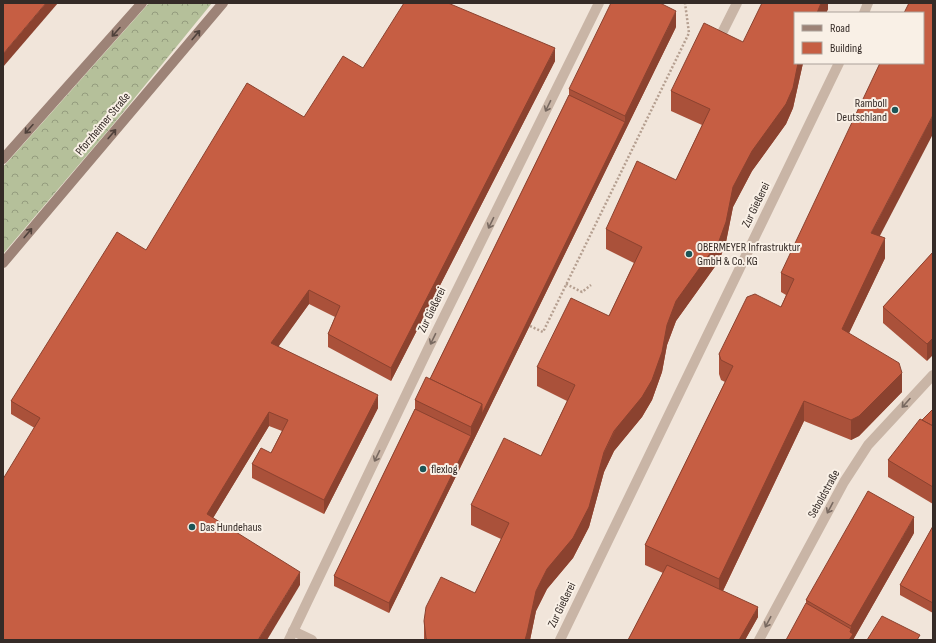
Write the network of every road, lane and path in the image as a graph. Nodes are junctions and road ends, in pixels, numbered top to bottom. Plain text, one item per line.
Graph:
1 (142, 3) edge
2 (223, 3) edge
3 (598, 3) edge
4 (684, 3) edge
5 (737, 3) edge
6 (718, 41) edge
7 (839, 64) edge
8 (3, 159) edge
9 (3, 263) edge
10 (566, 284) junction
11 (591, 285) dead end
12 (530, 326) edge
13 (933, 375) edge
14 (291, 636) edge
15 (312, 640) edge
16 (560, 640) edge
17 (759, 640) edge

1 -> 8 main road
9 -> 2 main road, Pforzheimer Straße
3 -> 14 street, Zur Gießerei
4 - 10 path
5 - 6 street
7 - 16 street, Zur Gießerei
10 - 11 path
10 - 12 path
13 -> 17 street, Seboldstraße
14 - 15 street, Zur Gießerei

